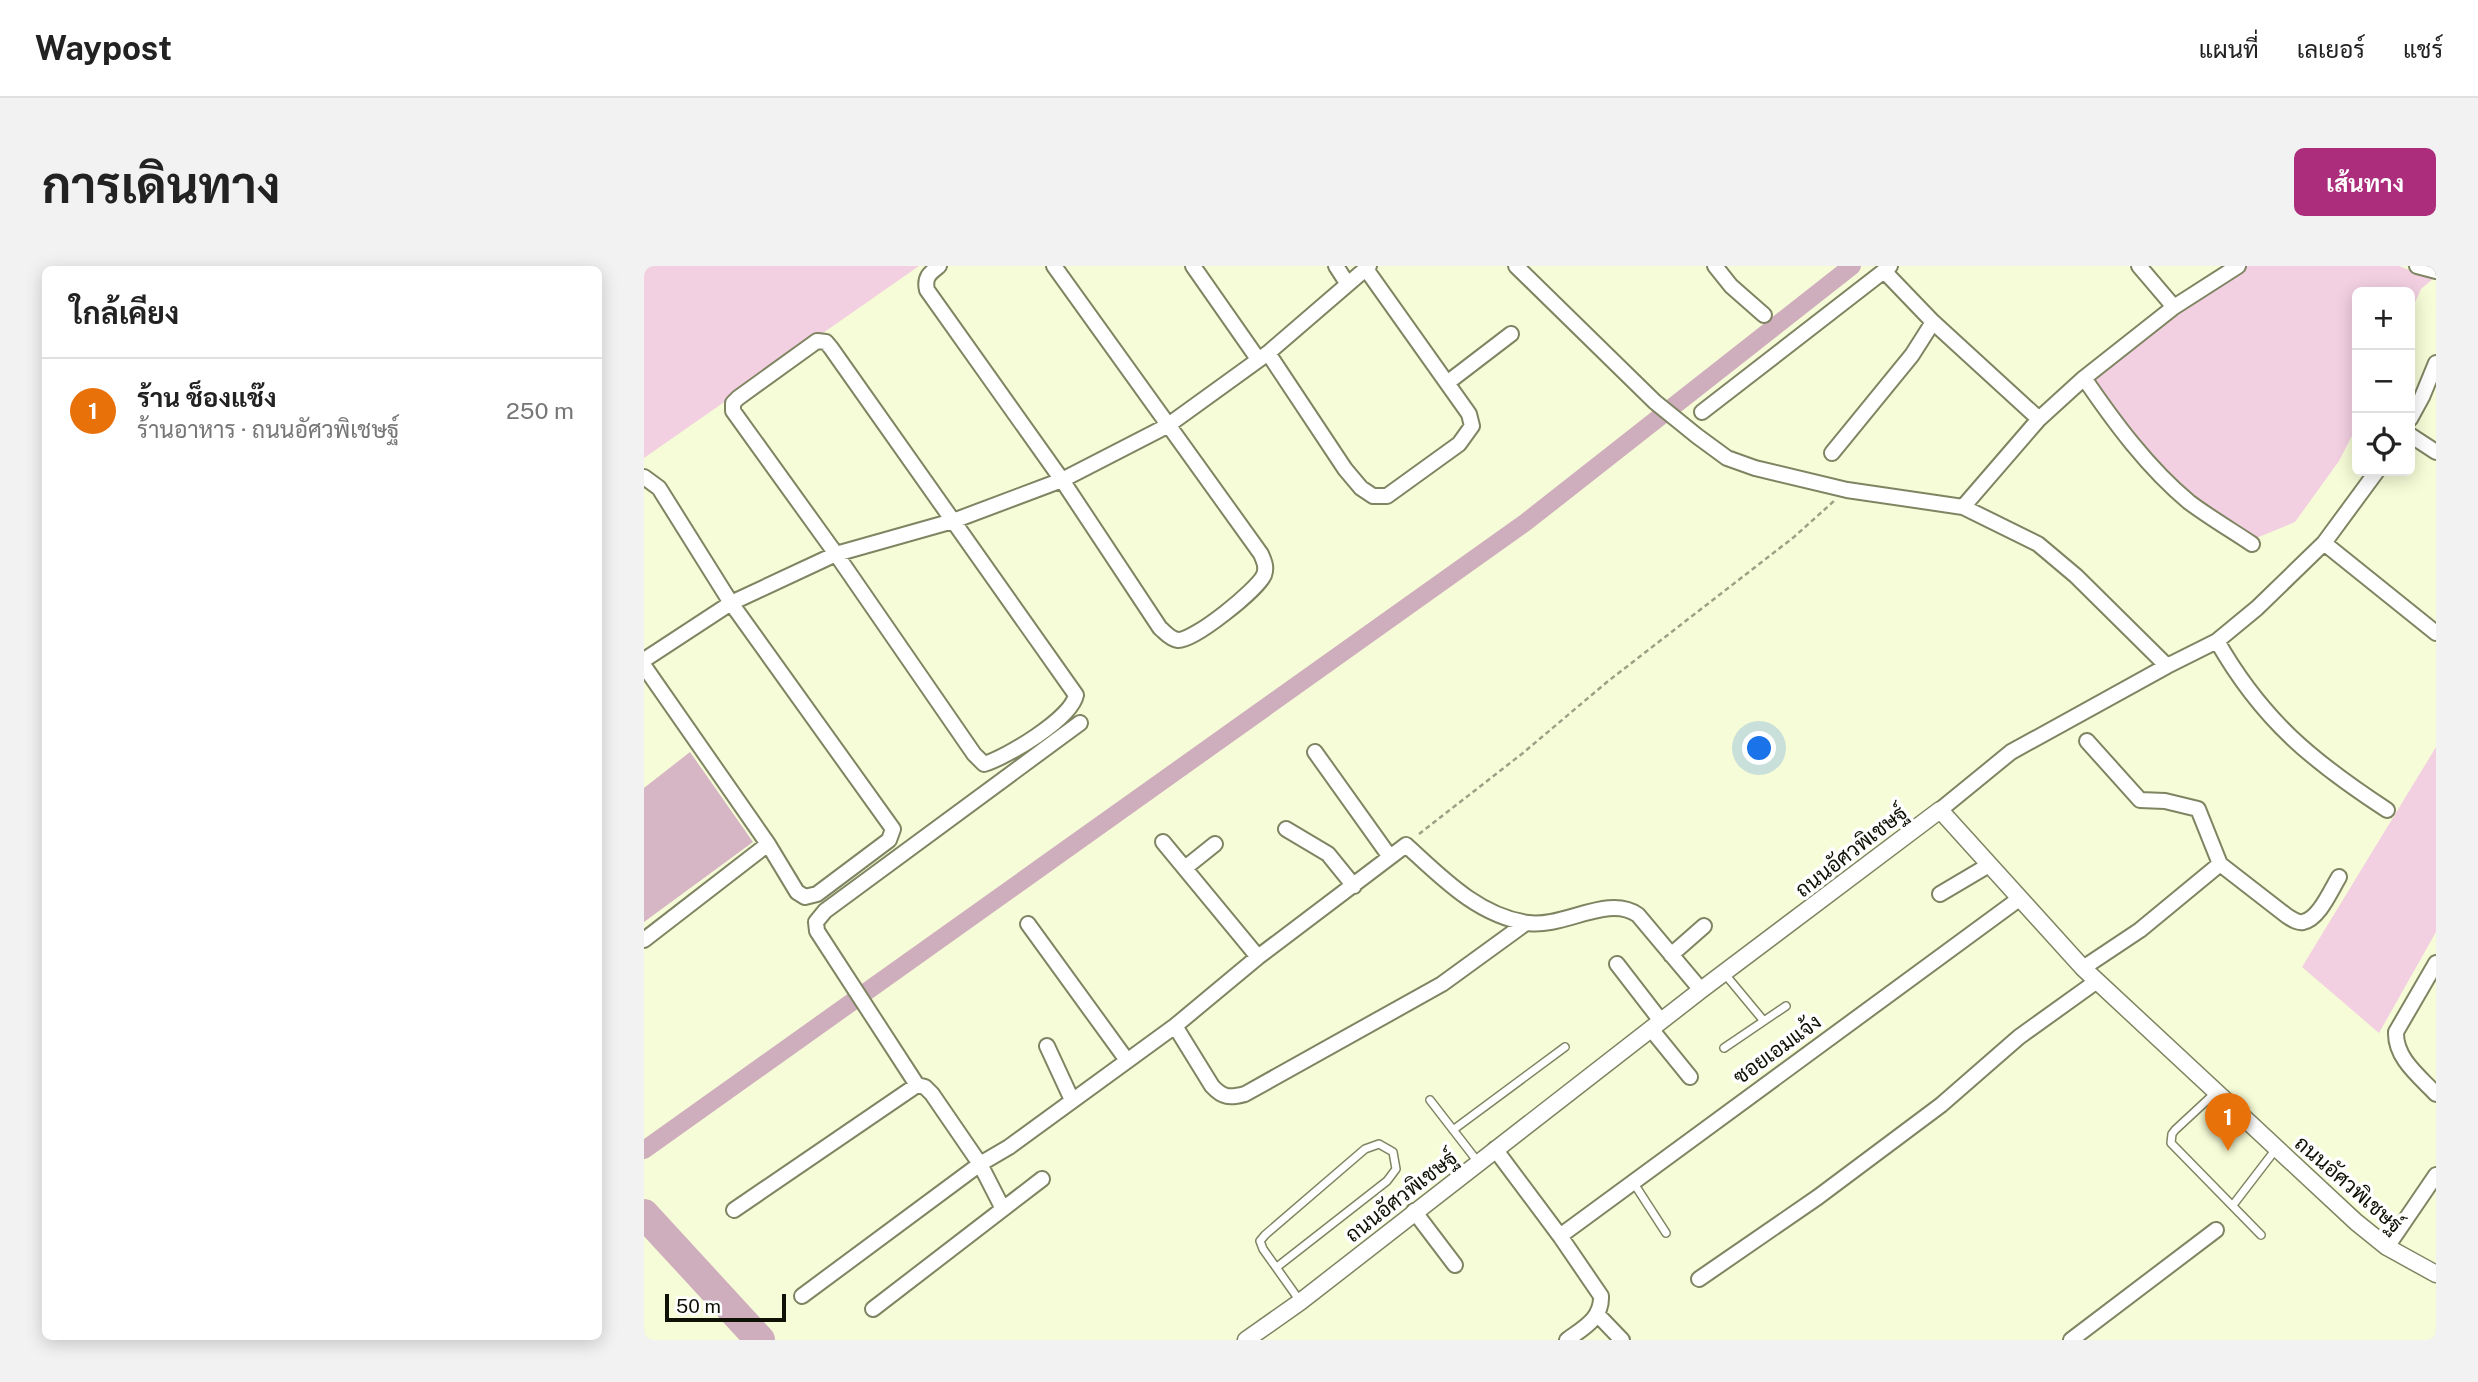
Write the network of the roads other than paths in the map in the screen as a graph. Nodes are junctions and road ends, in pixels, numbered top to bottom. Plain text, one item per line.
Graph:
1 (939, 266) edge
2 (1054, 266) edge
3 (1193, 266) edge
4 (1336, 266) edge
5 (1516, 266) edge
6 (1715, 266) edge
7 (2139, 266) edge
8 (2238, 266) edge
9 (2417, 266) edge
10 (1367, 267) edge
11 (1887, 269) edge
12 (2436, 271) edge
13 (1347, 283) junction
14 (2174, 307) junction
15 (1764, 316) dead end
16 (1933, 322) junction
17 (1511, 334) dead end
18 (1263, 356) junction
19 (2436, 363) edge
20 (2084, 378) junction
21 (1447, 383) junction
22 (1702, 412) dead end
23 (2413, 413) edge
24 (2039, 419) junction
25 (1167, 426) junction
26 (2415, 438) edge
27 (2436, 452) edge
28 (1832, 453) dead end
29 (2373, 476) edge
30 (644, 477) edge
31 (1062, 480) junction
32 (1964, 507) junction
33 (953, 521) junction
34 (2324, 543) junction
35 (2252, 544) dead end
36 (836, 554) junction
37 (731, 603) junction
38 (2436, 633) edge
39 (2217, 641) junction
40 (644, 660) edge
41 (644, 666) edge
42 (2166, 666) junction
43 (1080, 723) dead end
44 (2087, 741) dead end
45 (1315, 752) dead end
46 (1940, 810) junction
47 (2387, 810) dead end
48 (1286, 829) dead end
49 (1163, 842) dead end
50 (768, 844) junction
51 (1215, 844) dead end
52 (1390, 857) junction
53 (2220, 864) junction
54 (1989, 865) junction
55 (1185, 868) junction
56 (2339, 877) dead end
57 (1354, 886) junction
58 (1940, 894) dead end
59 (2019, 899) junction
60 (1526, 923) junction
61 (1028, 924) dead end
62 (1704, 926) dead end
63 (644, 940) edge
64 (1671, 955) junction
65 (1258, 957) junction
66 (2436, 963) edge
67 (1617, 964) dead end
68 (2083, 968) junction
69 (1724, 973) junction
70 (2097, 981) junction
71 (1701, 990) junction
72 (1786, 1006) dead end
73 (1763, 1020) junction
74 (1656, 1025) junction
75 (1175, 1026) junction
76 (1047, 1046) dead end
77 (1565, 1047) dead end
78 (1724, 1048) dead end
79 (1126, 1059) junction
80 (1690, 1077) dead end
81 (917, 1085) junction
82 (2217, 1092) junction
83 (2436, 1094) edge
84 (1072, 1100) junction
85 (1430, 1100) dead end
86 (1454, 1130) junction
87 (2276, 1148) junction
88 (1495, 1149) junction
89 (1478, 1163) junction
90 (980, 1164) junction
91 (2436, 1175) edge
92 (1042, 1179) dead end
93 (1632, 1181) junction
94 (2233, 1205) junction
95 (1003, 1209) junction
96 (734, 1210) dead end
97 (1414, 1211) junction
98 (2216, 1230) dead end
99 (1666, 1233) dead end
100 (2261, 1235) dead end
101 (1560, 1236) junction
102 (2387, 1247) junction
103 (1455, 1265) dead end
104 (1277, 1267) junction
105 (2436, 1274) edge
106 (1699, 1279) dead end
107 (802, 1296) dead end
108 (1300, 1302) junction
109 (873, 1309) dead end
110 (1597, 1314) junction
111 (1246, 1340) edge
112 (1567, 1340) edge
113 (1622, 1340) edge
114 (2071, 1340) edge

1 - 31 street
2 - 25 street
3 - 18 street
4 - 13 street
5 - 32 street
6 - 15 street
7 - 14 street
8 - 14 street
9 - 12 street
10 - 13 street
10 - 21 street
11 - 16 street
11 - 22 street
13 - 18 street
14 - 20 street
16 - 24 street
16 - 28 street
17 - 21 street
18 - 21 street
18 - 25 street
19 - 23 street
20 - 24 street
20 - 35 street
24 - 32 street
25 - 31 street
25 - 31 street
26 - 27 street
29 - 34 street
30 - 37 street
31 - 33 street
32 - 42 street
33 - 36 street
33 - 36 street
33 - 36 street
34 - 38 street
34 - 39 street
36 - 37 street
37 - 40 street
37 - 50 street
39 - 42 street
39 - 47 street
41 - 50 street
42 - 46 street
43 - 81 street
44 - 53 street
45 - 52 street
46 - 54 street, ถนนอัศวพิเชษฐ์
46 - 69 street, ถนนอัศวพิเชษฐ์
48 - 57 street
49 - 55 street
50 - 63 street
51 - 55 street
52 - 57 street
52 - 60 street
53 - 56 street
53 - 68 street
54 - 58 street
54 - 59 street, ถนนอัศวพิเชษฐ์
55 - 65 street
57 - 65 street
59 - 68 street, ถนนอัศวพิเชษฐ์
59 - 93 street, ซอยเอมแจ้ง
60 - 64 street
60 - 75 street
61 - 79 street
62 - 64 street
64 - 71 street
65 - 75 street
66 - 83 street
67 - 74 street
68 - 70 street, ถนนอัศวพิเชษฐ์
69 - 71 street, ถนนอัศวพิเชษฐ์
69 - 73 lane
70 - 82 street, ถนนอัศวพิเชษฐ์
70 - 106 street
71 - 74 street, ถนนอัศวพิเชษฐ์
72 - 73 lane
73 - 78 lane
74 - 80 street
74 - 88 street, ถนนอัศวพิเชษฐ์
75 - 79 street
76 - 84 street
77 - 86 lane
79 - 84 street
81 - 90 street
81 - 96 street
82 - 87 street, ถนนอัศวพิเชษฐ์
82 - 94 lane
84 - 90 street
85 - 86 lane
86 - 89 lane
87 - 94 lane
87 - 102 street, ถนนอัศวพิเชษฐ์
88 - 89 street, ถนนอัศวพิเชษฐ์
88 - 101 street
89 - 97 street, ถนนอัศวพิเชษฐ์
90 - 95 street
90 - 107 street
91 - 102 street
92 - 95 street
93 - 99 lane
93 - 101 street, ซอยเอมแจ้ง
94 - 100 lane
95 - 109 street
97 - 103 street
97 - 108 street, ถนนอัศวพิเชษฐ์
98 - 114 street
101 - 110 street
102 - 105 street, ถนนอัศวพิเชษฐ์
104 - 104 lane
104 - 108 lane
108 - 111 street, ถนนอัศวพิเชษฐ์
110 - 112 street
110 - 113 street

